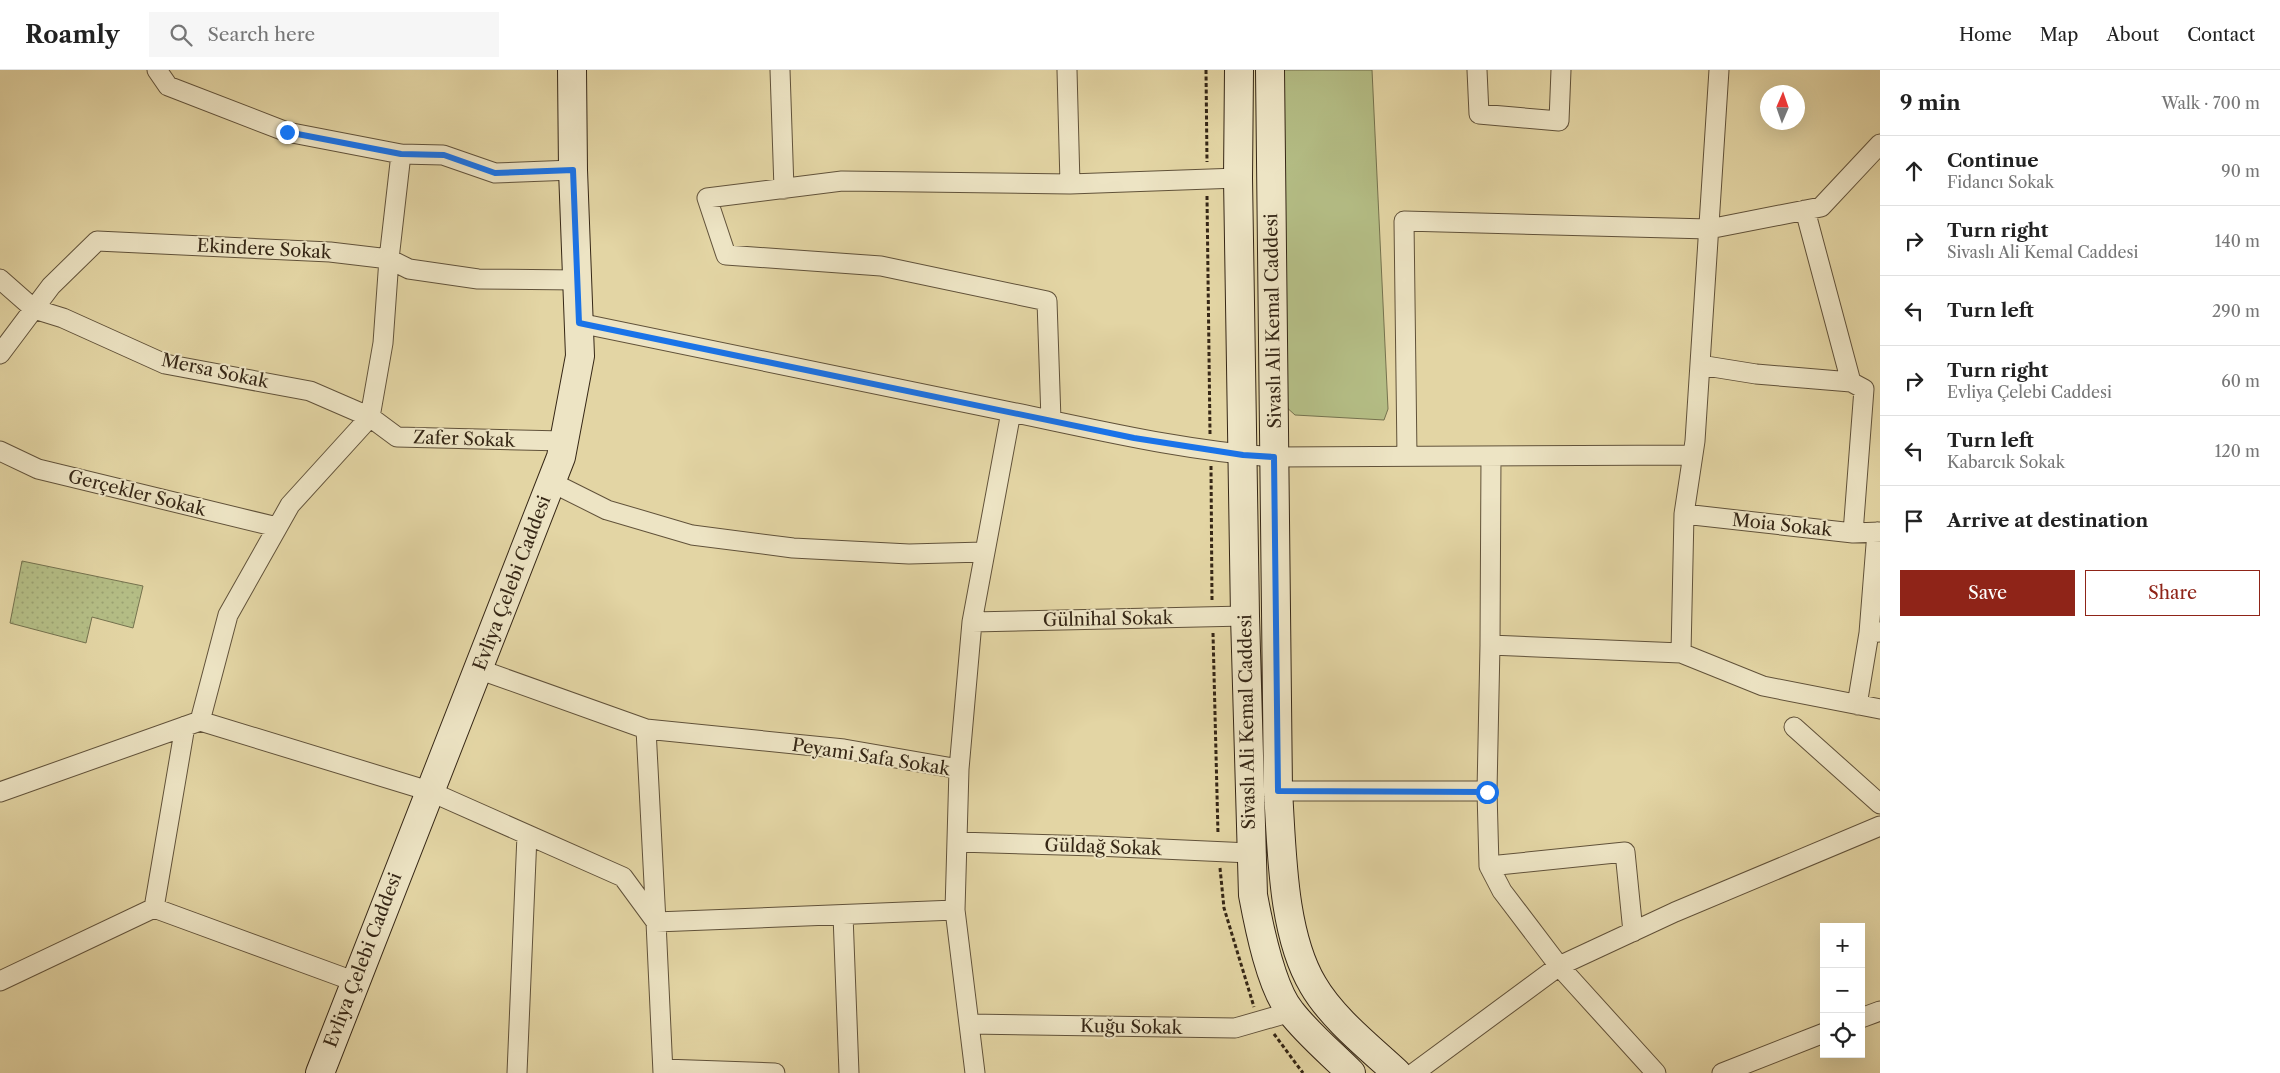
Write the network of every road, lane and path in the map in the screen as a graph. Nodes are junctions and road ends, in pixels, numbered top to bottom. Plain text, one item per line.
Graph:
1 (157, 70) edge
2 (572, 70) edge
3 (780, 70) edge
4 (1067, 70) edge
5 (1206, 70) edge
6 (1239, 70) edge
7 (1270, 70) edge
8 (1477, 70) edge
9 (1561, 70) edge
10 (1718, 70) edge
11 (1880, 144) edge
12 (401, 154) junction
13 (573, 170) junction
14 (1238, 178) junction
15 (1207, 180) junction
16 (1070, 184) junction
17 (784, 189) junction
18 (1805, 210) junction
19 (1709, 229) junction
20 (389, 259) junction
21 (0, 279) edge
22 (578, 280) junction
23 (34, 308) junction
24 (579, 323) junction
25 (0, 354) edge
26 (1700, 365) junction
27 (1865, 387) edge
28 (1011, 412) junction
29 (370, 417) junction
30 (1051, 420) junction
31 (564, 441) junction
32 (1211, 450) junction
33 (0, 452) edge
34 (1243, 455) junction
35 (1693, 455) junction
36 (1407, 456) junction
37 (1491, 456) junction
38 (1274, 457) junction
39 (551, 482) junction
40 (1684, 514) junction
41 (277, 527) junction
42 (1879, 532) edge
43 (1853, 533) junction
44 (984, 552) junction
45 (1212, 616) junction
46 (1245, 616) junction
47 (972, 622) junction
48 (1874, 633) edge
49 (1490, 644) junction
50 (1681, 652) junction
51 (478, 669) junction
52 (1857, 705) junction
53 (1880, 709) edge
54 (192, 723) junction
55 (1794, 727) dead end
56 (646, 729) junction
57 (959, 769) junction
58 (430, 791) junction
59 (1278, 791) junction
60 (0, 792) edge
61 (1487, 792) junction
62 (1880, 804) edge
63 (1880, 826) edge
64 (527, 835) junction
65 (957, 842) junction
66 (1218, 852) junction
67 (1250, 854) junction
68 (1489, 866) junction
69 (154, 908) junction
70 (955, 910) junction
71 (651, 915) junction
72 (843, 915) junction
73 (1632, 932) junction
74 (1559, 966) junction
75 (0, 981) edge
76 (356, 982) junction
77 (1880, 1011) edge
78 (1290, 1012) junction
79 (1865, 1017) edge
80 (1264, 1020) junction
81 (969, 1024) junction
82 (1820, 1035) edge
83 (663, 1071) edge
84 (319, 1072) edge
85 (517, 1073) edge
86 (775, 1073) edge
87 (849, 1073) edge
88 (975, 1073) edge
89 (1303, 1073) edge
90 (1351, 1073) edge
91 (1397, 1073) edge
92 (1414, 1073) edge
93 (1656, 1073) edge
94 (1722, 1073) edge

1 - 12 street
2 - 13 main road, Evliya Çelebi Caddesi
3 - 17 street
4 - 16 street
5 - 15 path
6 - 14 main road, Sivaslı Ali Kemal Caddesi
7 - 38 main road, Sivaslı Ali Kemal Caddesi
8 - 9 street
10 - 19 street
11 - 18 street
12 - 13 street
12 - 20 street
13 - 22 main road, Evliya Çelebi Caddesi
14 - 15 street
14 - 34 main road, Sivaslı Ali Kemal Caddesi
15 - 16 street
15 - 32 path
16 - 17 street
17 - 30 street
18 - 19 street
18 - 27 street
19 - 26 street
19 - 36 street
20 - 22 street, Ekindere Sokak
20 - 23 street, Ekindere Sokak
20 - 29 street
21 - 23 street
22 - 24 main road, Evliya Çelebi Caddesi
23 - 25 street, Ekindere Sokak
23 - 29 street, Mersa Sokak
24 - 28 street
24 - 31 main road, Evliya Çelebi Caddesi
26 - 27 street
26 - 35 street
27 - 43 street
28 - 30 street
28 - 44 street
29 - 31 street, Zafer Sokak
29 - 41 street
30 - 32 street
31 - 39 main road, Evliya Çelebi Caddesi
32 - 34 street
32 - 45 path
33 - 41 street, Gerçekler Sokak
34 - 38 street
34 - 46 main road, Sivaslı Ali Kemal Caddesi
35 - 37 street
35 - 40 street
36 - 37 street
36 - 38 street
37 - 49 street
38 - 59 main road, Sivaslı Ali Kemal Caddesi
39 - 44 street
39 - 51 main road, Evliya Çelebi Caddesi
40 - 43 street, Moia Sokak
40 - 50 street
41 - 54 street
42 - 43 street, Moia Sokak
42 - 48 street
44 - 47 street
45 - 46 street, Gülnihal Sokak
45 - 47 street, Gülnihal Sokak
45 - 66 path
46 - 67 main road, Sivaslı Ali Kemal Caddesi
47 - 57 street
48 - 52 street
49 - 50 street
49 - 61 street
50 - 52 street
51 - 56 street, Peyami Safa Sokak
51 - 58 main road, Evliya Çelebi Caddesi
52 - 53 street
54 - 58 street
54 - 60 street
54 - 69 street
55 - 62 street
56 - 57 street, Peyami Safa Sokak
56 - 71 street
57 - 65 street, Peyami Safa Sokak
58 - 64 street
58 - 76 main road, Evliya Çelebi Caddesi
59 - 61 street
59 - 91 main road, Sivaslı Ali Kemal Caddesi
61 - 68 street
63 - 73 street
64 - 71 street
64 - 85 street
65 - 66 street, Güldağ Sokak
65 - 70 street, Peyami Safa Sokak
66 - 67 street, Güldağ Sokak
66 - 80 path
67 - 78 main road, Sivaslı Ali Kemal Caddesi
68 - 73 street
68 - 74 street
69 - 75 street
69 - 76 street
70 - 72 street
70 - 81 street, Peyami Safa Sokak
71 - 72 street
71 - 83 street
72 - 87 street
73 - 74 street
74 - 92 street
74 - 93 street
76 - 84 main road, Evliya Çelebi Caddesi
77 - 79 street
78 - 80 street, Kuğu Sokak
78 - 90 main road, Sivaslı Ali Kemal Caddesi
80 - 81 street, Kuğu Sokak
80 - 89 path
81 - 88 street, Peyami Safa Sokak
82 - 94 street
83 - 86 street

